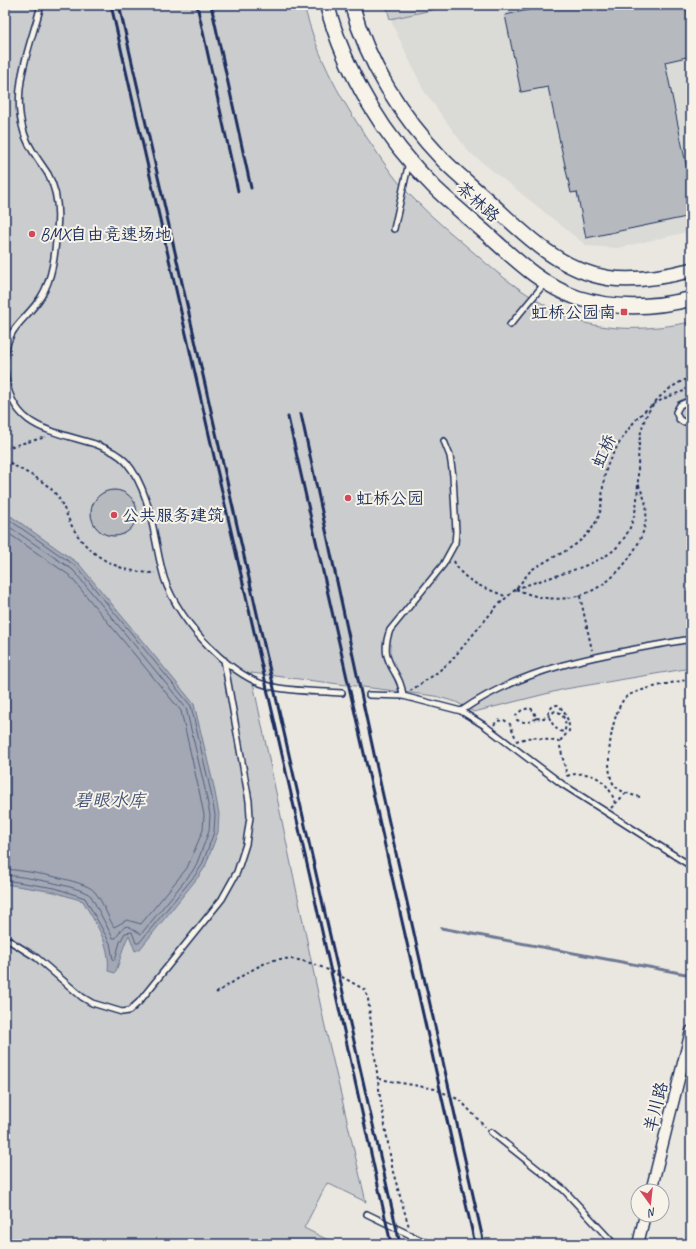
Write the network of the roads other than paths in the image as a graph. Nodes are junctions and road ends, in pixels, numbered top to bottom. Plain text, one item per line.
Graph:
1 (41, 5) edge
2 (327, 5) edge
3 (352, 5) edge
4 (409, 159) junction
5 (394, 229) dead end
6 (691, 270) edge
7 (545, 282) junction
8 (691, 299) edge
9 (510, 325) dead end
10 (5, 358) edge
11 (5, 371) edge
12 (691, 400) edge
13 (691, 420) edge
14 (444, 441) dead end
15 (691, 639) edge
16 (224, 660) junction
17 (342, 693) dead end
18 (369, 695) dead end
19 (402, 696) junction
20 (462, 711) junction
21 (691, 866) edge
22 (5, 938) edge
23 (691, 1031) edge
24 (491, 1132) road end
25 (653, 1183) edge
26 (367, 1214) dead end
27 (643, 1223) edge
28 (411, 1235) junction
29 (413, 1244) edge
30 (429, 1244) edge
31 (614, 1244) edge
32 (638, 1244) edge

1 - 10 lane
2 - 4 street, 茶林路
3 - 6 street, 茶林路
4 - 5 lane
4 - 7 street, 茶林路
7 - 8 street, 茶林路
7 - 9 lane
11 - 16 lane
12 - 13 lane
14 - 19 lane
15 - 20 lane
16 - 17 lane
16 - 22 lane
18 - 19 lane
19 - 20 lane
20 - 21 lane
23 - 25 street, 羊川路
24 - 31 lane
26 - 28 lane
27 - 32 street
28 - 29 lane
28 - 30 lane

